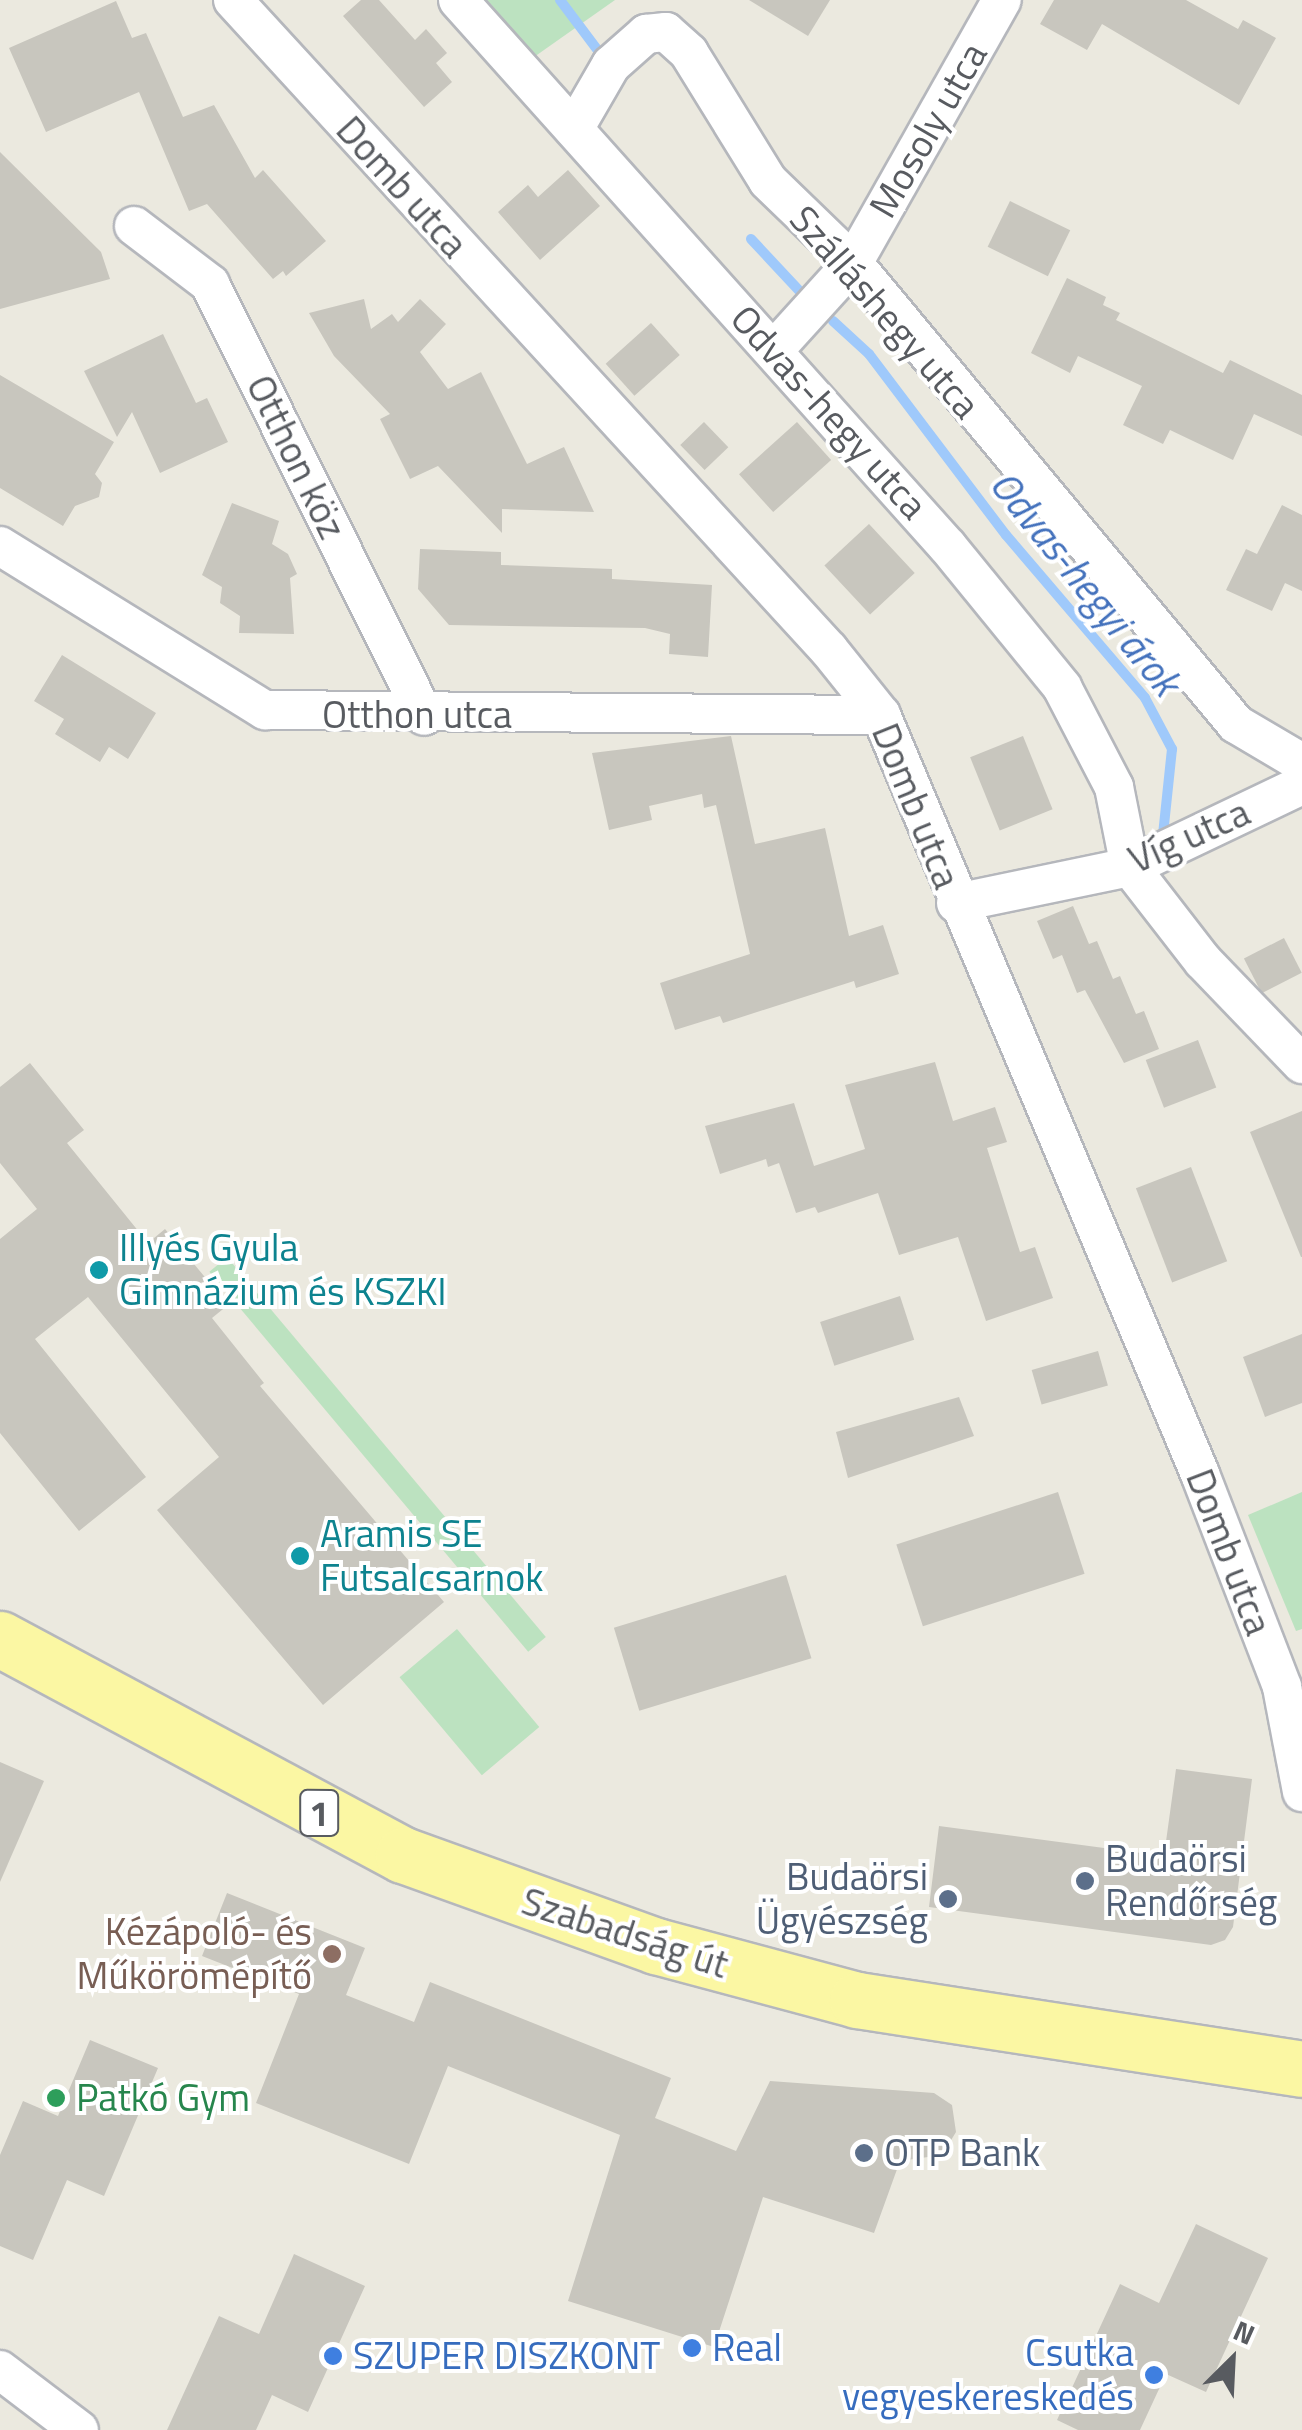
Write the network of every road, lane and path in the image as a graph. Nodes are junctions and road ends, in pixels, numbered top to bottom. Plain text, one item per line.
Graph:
1 (233, 0) edge
2 (458, 0) edge
3 (1002, 0) edge
4 (574, 129) junction
5 (134, 226) dead end
6 (853, 263) junction
7 (774, 350) junction
8 (0, 546) edge
9 (882, 715) junction
10 (424, 716) junction
11 (1302, 763) edge
12 (1302, 786) edge
13 (1130, 867) junction
14 (956, 904) junction
15 (1302, 1064) edge
16 (0, 1640) edge
17 (1292, 1687) edge
18 (1302, 1792) edge
19 (1302, 2068) edge
20 (0, 2370) edge
21 (79, 2430) edge

1 - 9 street, Domb utca
2 - 4 street, Odvas-hegy utca
3 - 6 street, Mosoly utca
4 - 6 street, Szálláshegy utca
4 - 7 street, Odvas-hegy utca
5 - 10 street, Otthon köz
6 - 7 street, Mosoly utca
6 - 11 street, Szálláshegy utca
7 - 13 street, Odvas-hegy utca
8 - 10 street, Otthon utca
9 - 10 street, Otthon utca
9 - 14 street, Domb utca
12 - 13 street, Víg utca
13 - 14 street, Víg utca
13 - 15 street
14 - 17 street, Domb utca
16 - 19 main road, Szabadság út / 1
17 - 18 street, Domb utca
20 - 21 street

